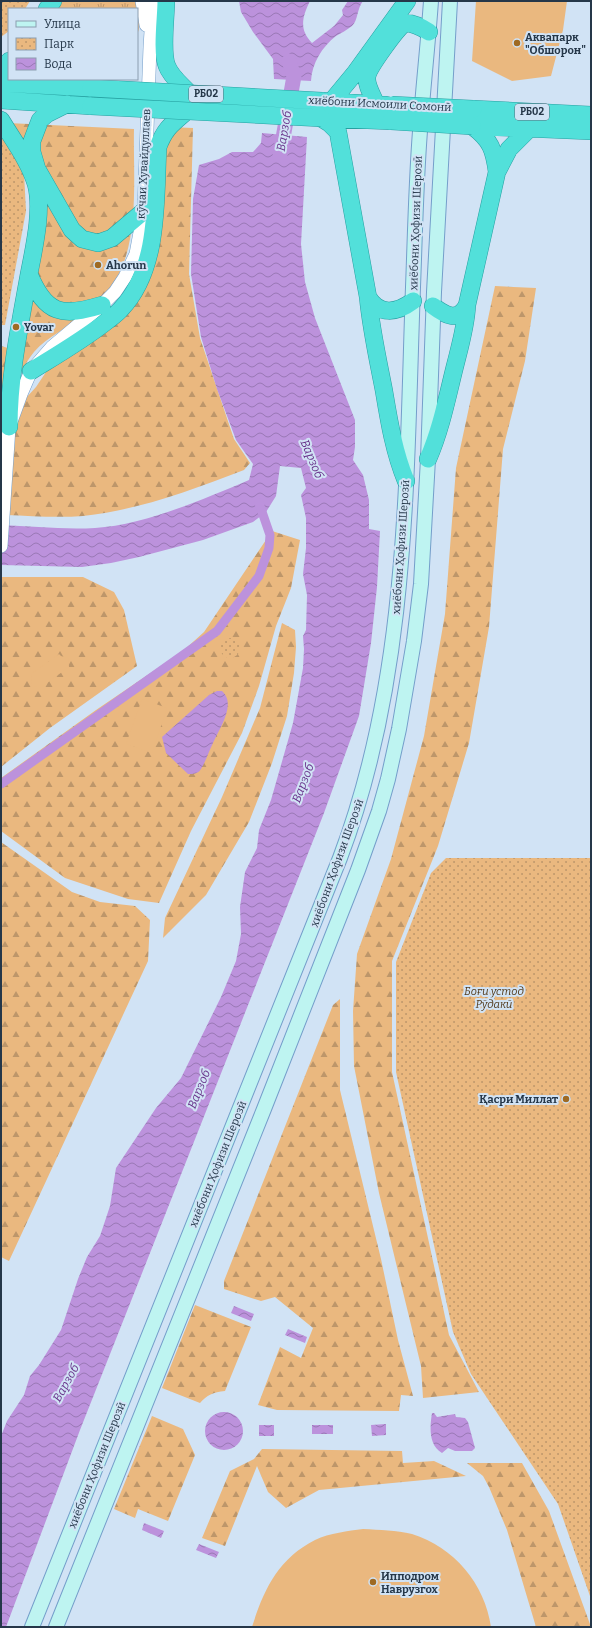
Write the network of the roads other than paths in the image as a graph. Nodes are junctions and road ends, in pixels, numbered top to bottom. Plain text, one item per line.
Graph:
1 (142, 1) edge
2 (153, 1) edge
3 (166, 1) edge
4 (407, 1) edge
5 (431, 1) edge
6 (450, 1) edge
7 (429, 32) junction
8 (150, 47) junction
9 (8, 62) edge
10 (1, 71) edge
11 (1, 83) edge
12 (59, 83) edge
13 (189, 93) junction
14 (1, 100) edge
15 (326, 102) junction
16 (67, 104) junction
17 (386, 110) junction
18 (187, 111) junction
19 (591, 115) edge
20 (473, 117) junction
21 (321, 118) junction
22 (1, 120) edge
23 (354, 120) junction
24 (530, 128) junction
25 (591, 131) edge
26 (338, 132) junction
27 (497, 172) junction
28 (144, 211) junction
29 (29, 274) junction
30 (368, 297) junction
31 (413, 301) junction
32 (102, 305) junction
33 (466, 305) junction
34 (433, 306) junction
35 (31, 371) junction
36 (9, 427) junction
37 (428, 459) junction
38 (406, 481) junction
39 (403, 525) junction
40 (424, 527) junction
41 (1, 546) edge
42 (244, 1100) junction
43 (264, 1109) junction
44 (32, 1627) edge
45 (56, 1627) edge

1 - 8 street, кӯчаи Хувайдуллаев
2 - 8 street, кӯчаи Хувайдуллаев
3 - 13 highway
4 - 15 highway
5 - 7 main road, хиёбони Ҳофизи Шерозӣ
6 - 34 main road, хиёбони Ҳофизи Шерозӣ
7 - 17 highway
7 - 31 main road, хиёбони Ҳофизи Шерозӣ
8 - 28 street, кӯчаи Хувайдуллаев
9 - 10 highway
11 - 12 highway, хиёбони Исмоили Сомонӣ / РБ02
12 - 13 highway, хиёбони Исмоили Сомонӣ / РБ02, bridge
13 - 15 highway, хиёбони Исмоили Сомонӣ / РБ02, bridge
14 - 16 highway, хиёбони Исмоили Сомонӣ / РБ02
15 - 17 highway, хиёбони Исмоили Сомонӣ / РБ02
16 - 18 highway, хиёбони Исмоили Сомонӣ / РБ02, bridge
16 - 28 highway
17 - 20 highway, хиёбони Исмоили Сомонӣ / РБ02, bridge
17 - 23 highway, хиёбони Исмоили Сомонӣ / РБ02
18 - 21 highway, хиёбони Исмоили Сомонӣ / РБ02, bridge
18 - 35 highway
19 - 20 highway, хиёбони Исмоили Сомонӣ / РБ02
20 - 24 highway, хиёбони Исмоили Сомонӣ / РБ02
20 - 27 highway
21 - 23 highway, хиёбони Исмоили Сомонӣ / РБ02
21 - 26 highway
22 - 29 highway
23 - 26 highway
24 - 25 highway, хиёбони Исмоили Сомонӣ / РБ02
24 - 27 highway
26 - 30 highway
27 - 33 highway
28 - 32 street, кӯчаи Хувайдуллаев
29 - 32 highway
29 - 36 highway
30 - 31 highway
30 - 38 highway
31 - 38 main road, хиёбони Ҳофизи Шерозӣ
32 - 35 street, кӯчаи Хувайдуллаев
33 - 34 highway
33 - 37 highway
34 - 37 main road, хиёбони Ҳофизи Шерозӣ
35 - 36 street, кӯчаи Хувайдуллаев
36 - 41 street, кӯчаи Хувайдуллаев
37 - 40 main road, хиёбони Ҳофизи Шерозӣ
38 - 39 main road, хиёбони Ҳофизи Шерозӣ
39 - 40 main road
39 - 42 main road, хиёбони Ҳофизи Шерозӣ
40 - 43 main road, хиёбони Ҳофизи Шерозӣ
42 - 43 main road
42 - 44 main road, хиёбони Ҳофизи Шерозӣ
43 - 45 main road, хиёбони Ҳофизи Шерозӣ

